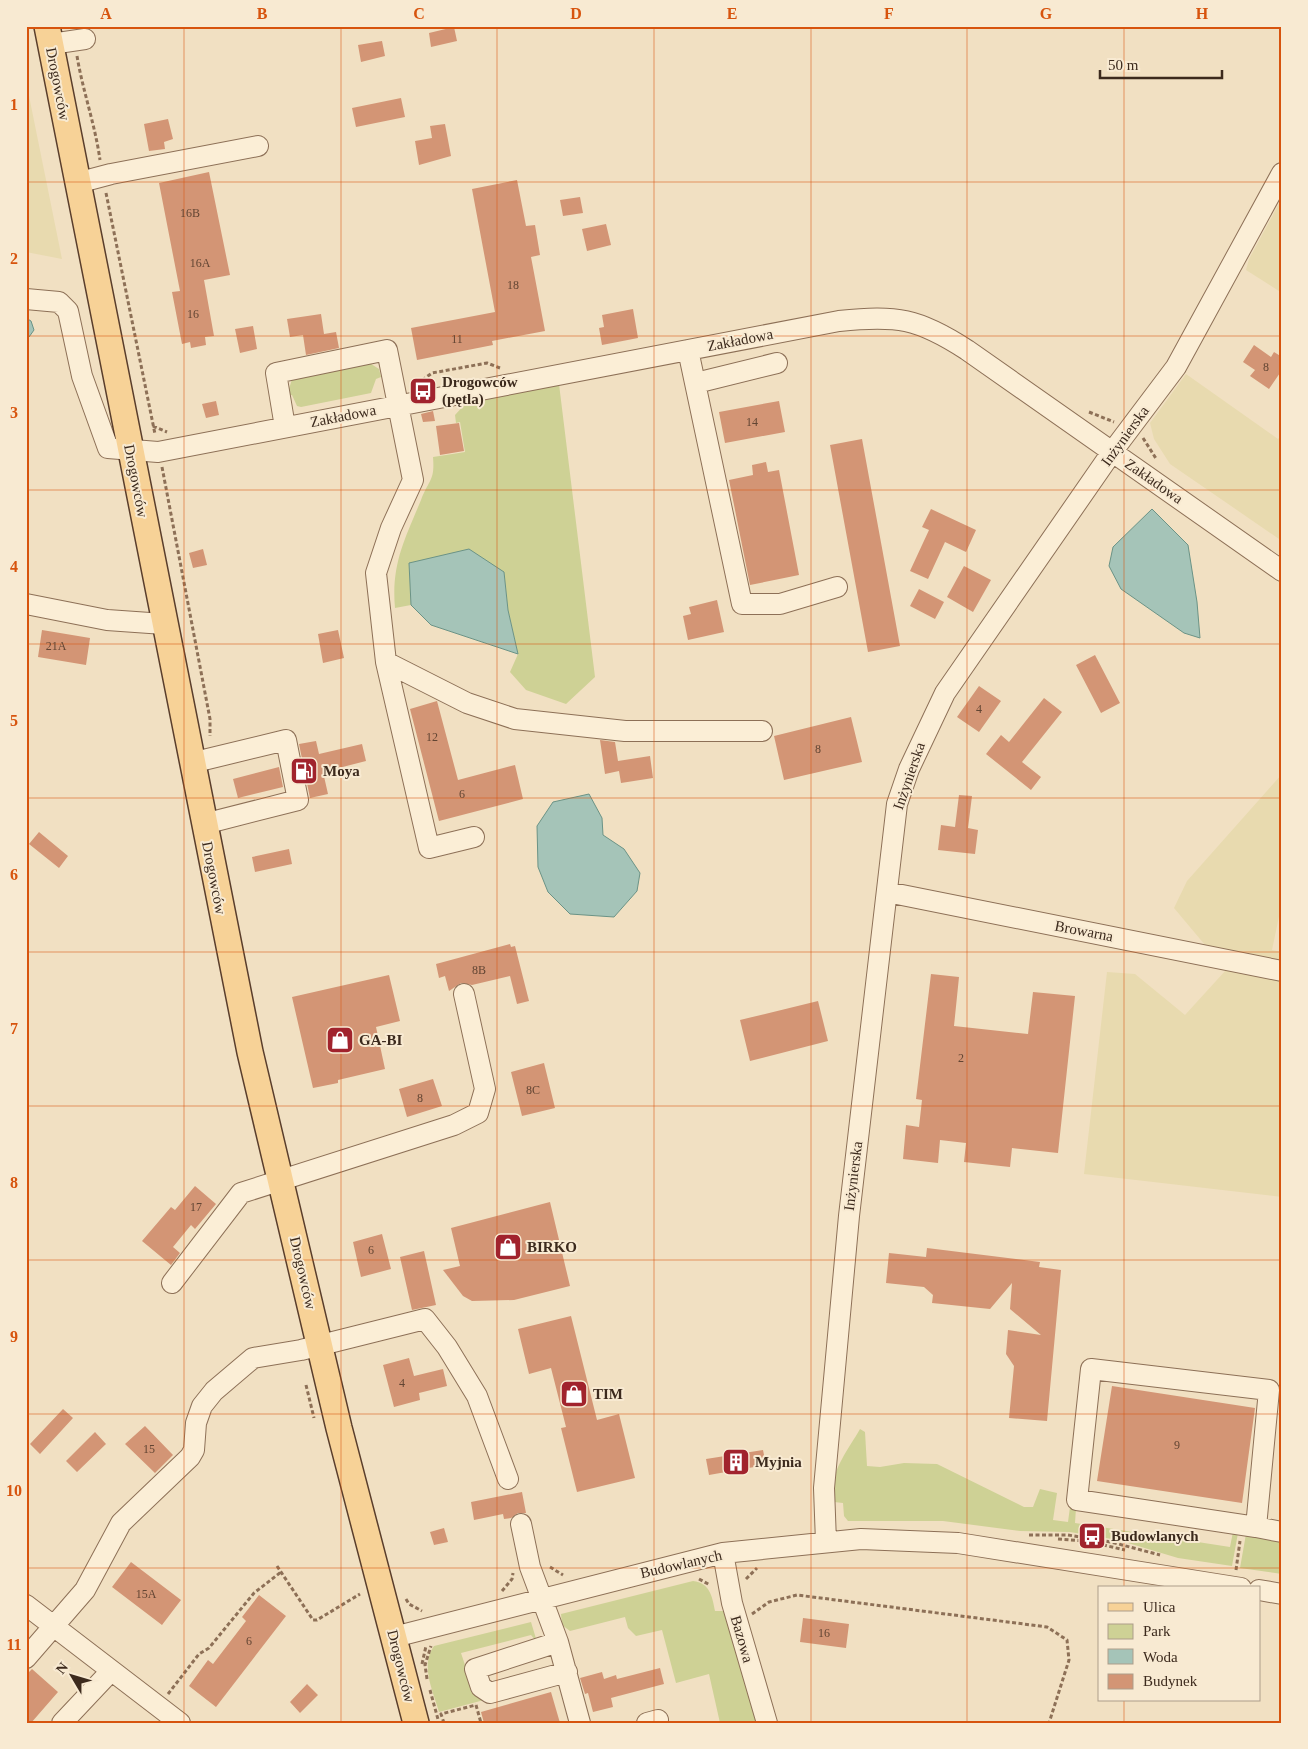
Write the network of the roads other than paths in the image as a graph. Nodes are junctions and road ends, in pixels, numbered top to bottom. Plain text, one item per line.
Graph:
1 (49, 35) edge
2 (85, 39) dead end
3 (258, 146) dead end
4 (1282, 173) edge
5 (77, 183) junction
6 (26, 299) edge
7 (688, 350) junction
8 (777, 363) dead end
9 (696, 383) junction
10 (397, 405) junction
11 (285, 427) junction
12 (130, 450) junction
13 (1112, 452) junction
14 (1282, 571) edge
15 (837, 587) dead end
16 (26, 604) edge
17 (164, 624) junction
18 (386, 662) junction
19 (762, 731) dead end
20 (192, 763) junction
21 (204, 824) junction
22 (474, 837) dead end
23 (887, 892) junction
24 (1282, 971) edge
25 (464, 994) dead end
26 (282, 1180) junction
27 (172, 1283) dead end
28 (320, 1345) junction
29 (508, 1479) dead end
30 (520, 1524) dead end
31 (1256, 1527) junction
32 (1282, 1532) edge
33 (826, 1542) junction
34 (723, 1553) junction
35 (1229, 1586) edge
36 (1260, 1590) edge
37 (1282, 1594) edge
38 (542, 1599) junction
39 (26, 1604) edge
40 (53, 1625) junction
41 (394, 1637) junction
42 (558, 1642) junction
43 (26, 1658) edge
44 (111, 1670) junction
45 (567, 1672) junction
46 (62, 1723) edge
47 (180, 1723) edge
48 (416, 1723) edge
49 (580, 1723) edge
50 (767, 1723) edge

1 - 2 street
1 - 5 main road, Drogowców
3 - 5 street
4 - 13 street, Inżynierska
5 - 12 main road, Drogowców
6 - 12 street, Zakładowa
7 - 9 street
7 - 10 street, Zakładowa
7 - 13 street, Zakładowa
8 - 9 street
9 - 15 street
10 - 11 street, Zakładowa
10 - 11 street
10 - 18 street
11 - 12 street, Zakładowa
12 - 17 main road, Drogowców
13 - 14 street, Zakładowa
13 - 23 street, Inżynierska
16 - 17 street
17 - 20 main road, Drogowców
18 - 19 street
18 - 22 street
20 - 21 main road, Drogowców
20 - 21 street
21 - 26 main road, Drogowców
23 - 24 street, Browarna
23 - 33 street, Inżynierska
25 - 26 street
26 - 27 street
26 - 28 main road, Drogowców
28 - 29 street
28 - 40 street
28 - 41 main road, Drogowców
30 - 38 street
31 - 31 street
31 - 32 street
33 - 34 street, Budowlanych
33 - 35 street, Budowlanych
34 - 38 street, Budowlanych
34 - 50 street, Bazowa
36 - 37 street
38 - 41 street, Budowlanych
38 - 42 street
39 - 40 street
40 - 43 street
40 - 44 street
41 - 48 main road, Drogowców
42 - 45 street
42 - 45 street
44 - 46 street
44 - 47 street
45 - 49 street

